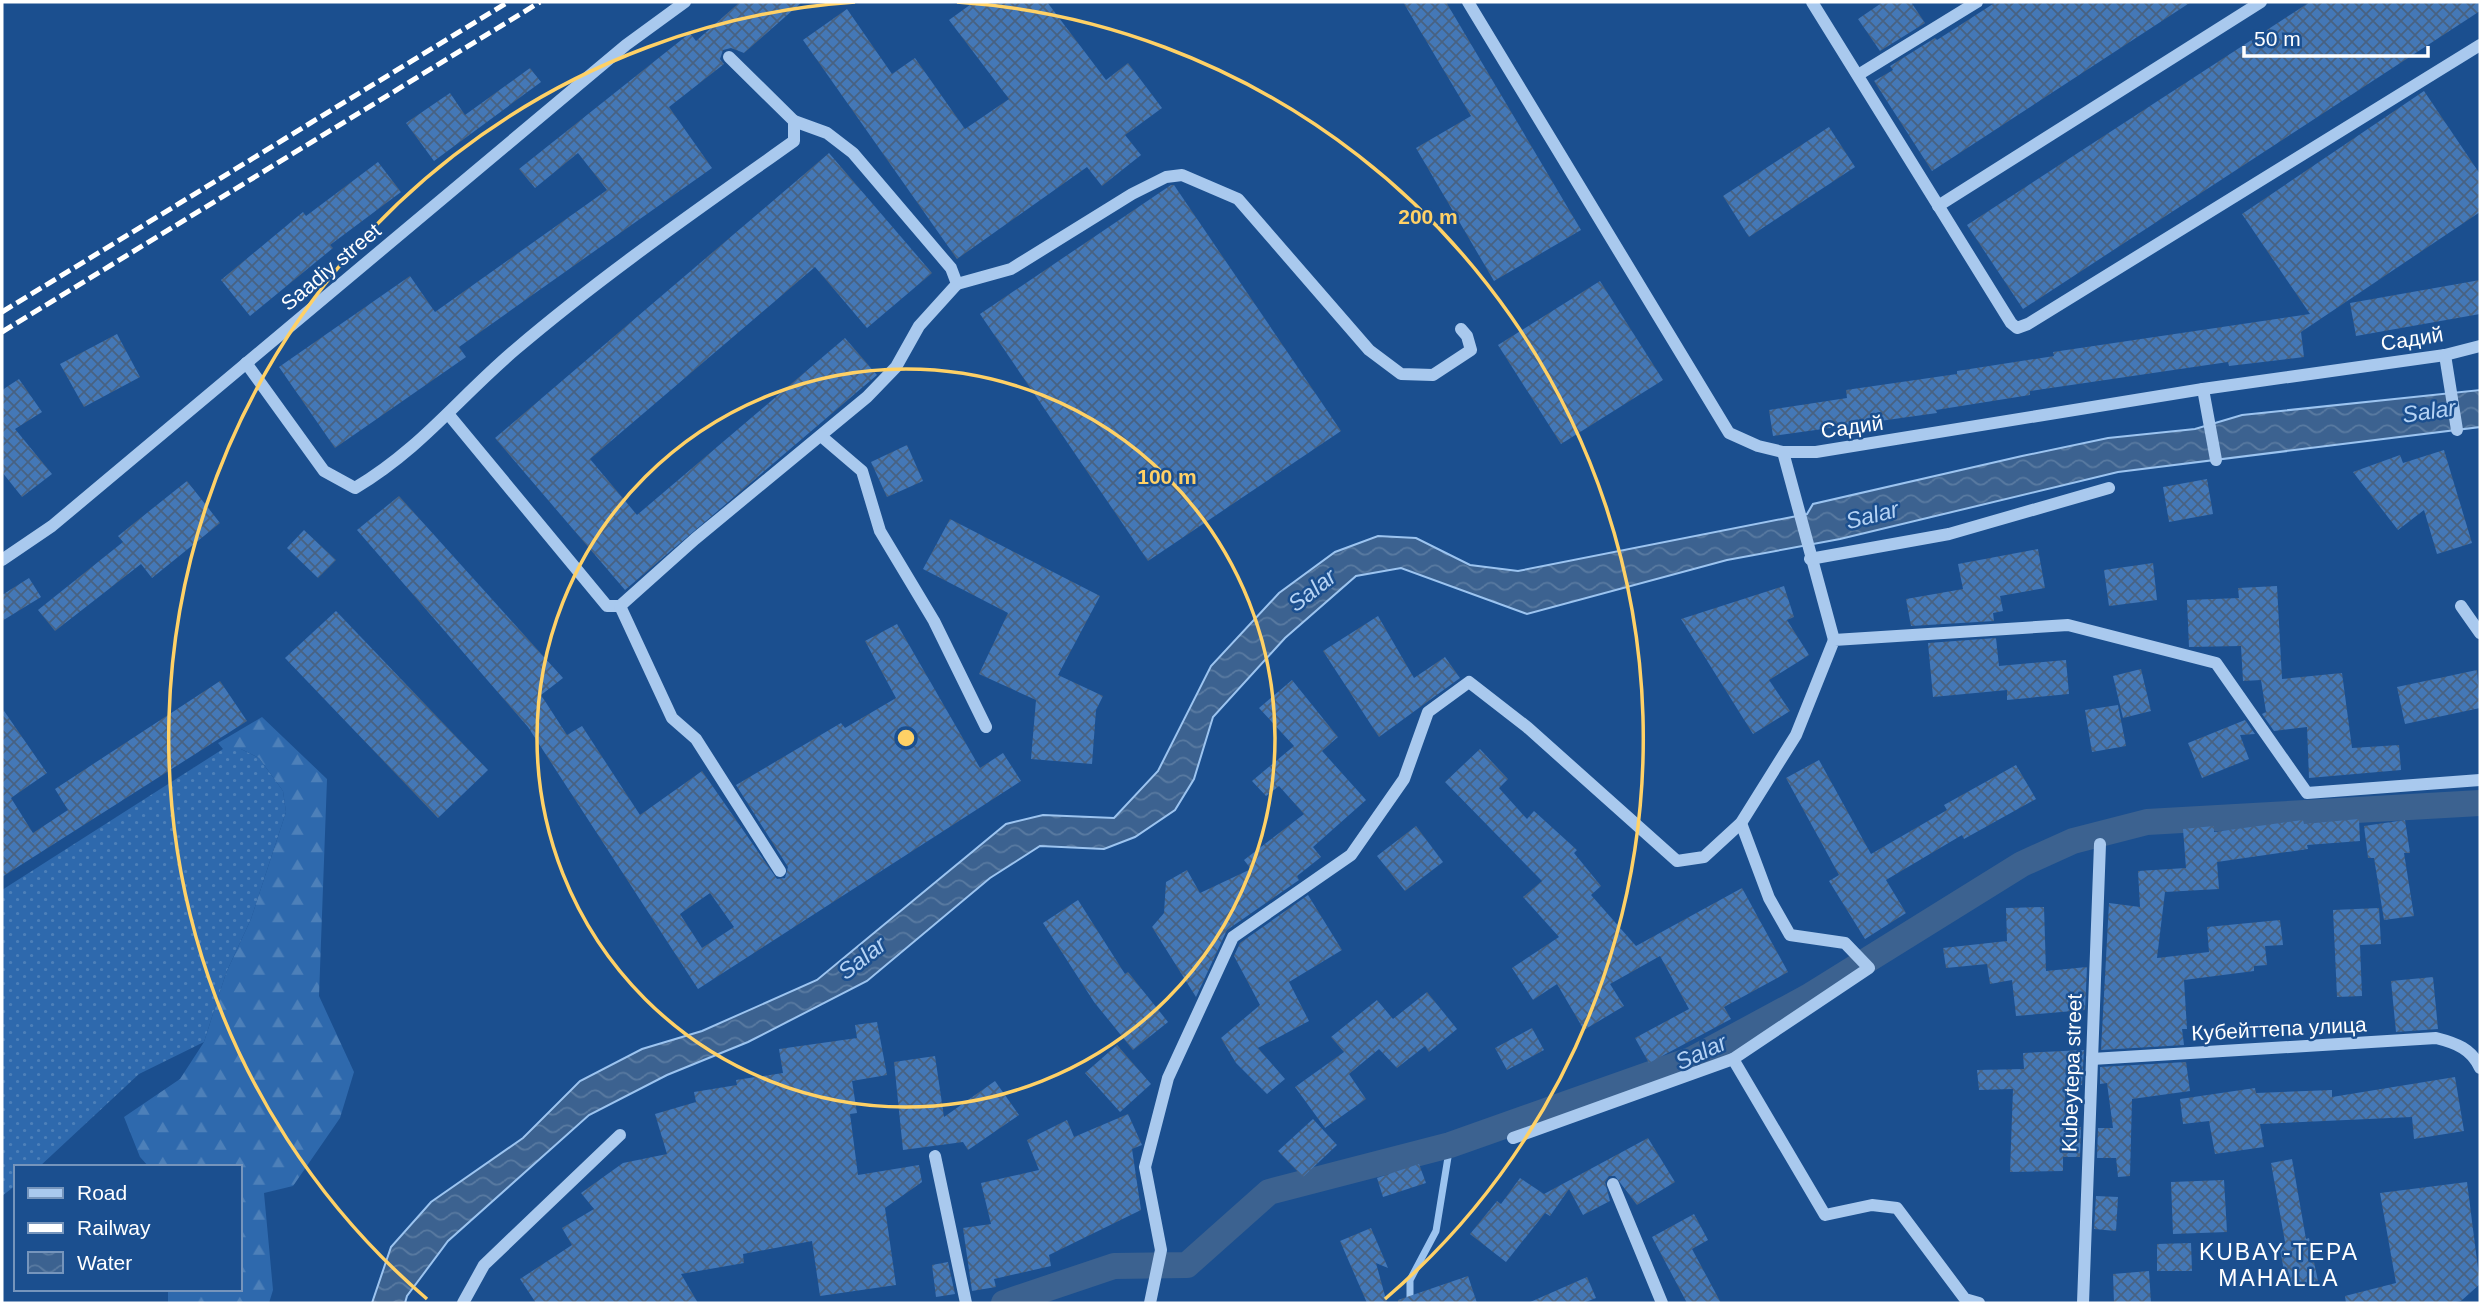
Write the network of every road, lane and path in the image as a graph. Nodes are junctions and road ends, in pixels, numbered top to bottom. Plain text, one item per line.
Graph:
1 (685, 2) edge
2 (1468, 2) edge
3 (1812, 2) edge
4 (1977, 2) edge
5 (2261, 2) edge
6 (2480, 46) edge
7 (729, 57) dead end
8 (1858, 75) junction
9 (794, 121) junction
10 (1938, 206) junction
11 (957, 284) junction
12 (1461, 329) dead end
13 (2480, 346) edge
14 (2445, 355) junction
15 (246, 363) junction
16 (2203, 389) junction
17 (449, 415) junction
18 (2458, 430) dead end
19 (821, 436) junction
20 (1783, 452) junction
21 (2216, 460) dead end
22 (2109, 488) dead end
23 (1809, 556) junction
24 (2, 559) edge
25 (621, 606) junction
26 (2461, 606) dead end
27 (2480, 633) edge
28 (1833, 640) junction
29 (986, 727) dead end
30 (2480, 780) edge
31 (1741, 823) junction
32 (2100, 844) dead end
33 (780, 871) dead end
34 (1733, 1059) junction
35 (2092, 1059) junction
36 (2480, 1069) edge
37 (620, 1135) dead end
38 (1513, 1138) dead end
39 (935, 1156) dead end
40 (1614, 1184) dead end
41 (1151, 1297) edge
42 (1961, 1301) edge
43 (463, 1303) edge
44 (966, 1303) edge
45 (1662, 1303) edge
46 (1979, 1303) edge
47 (2083, 1303) edge

1 - 15 street, Saadiy street
2 - 20 street, Садий
3 - 8 street
4 - 8 street
5 - 10 street
6 - 10 street
7 - 9 street
8 - 10 street
9 - 11 street
9 - 17 street
11 - 12 street
11 - 19 street
13 - 14 street, Садий
14 - 16 street, Садий
14 - 18 street
15 - 17 street
15 - 24 street, Saadiy street
16 - 20 street, Садий
16 - 21 street
17 - 25 street
19 - 25 street
19 - 29 street
20 - 23 street
22 - 23 street
23 - 28 street
25 - 33 street
26 - 27 street
28 - 30 street
28 - 31 street
31 - 34 street
31 - 41 street
32 - 35 street, Kubeytepa street
34 - 38 street
34 - 42 street
35 - 36 street, Кубейттепа улица
35 - 47 street, Kubeytepa street
37 - 43 street
39 - 44 street
40 - 45 street
42 - 46 street

